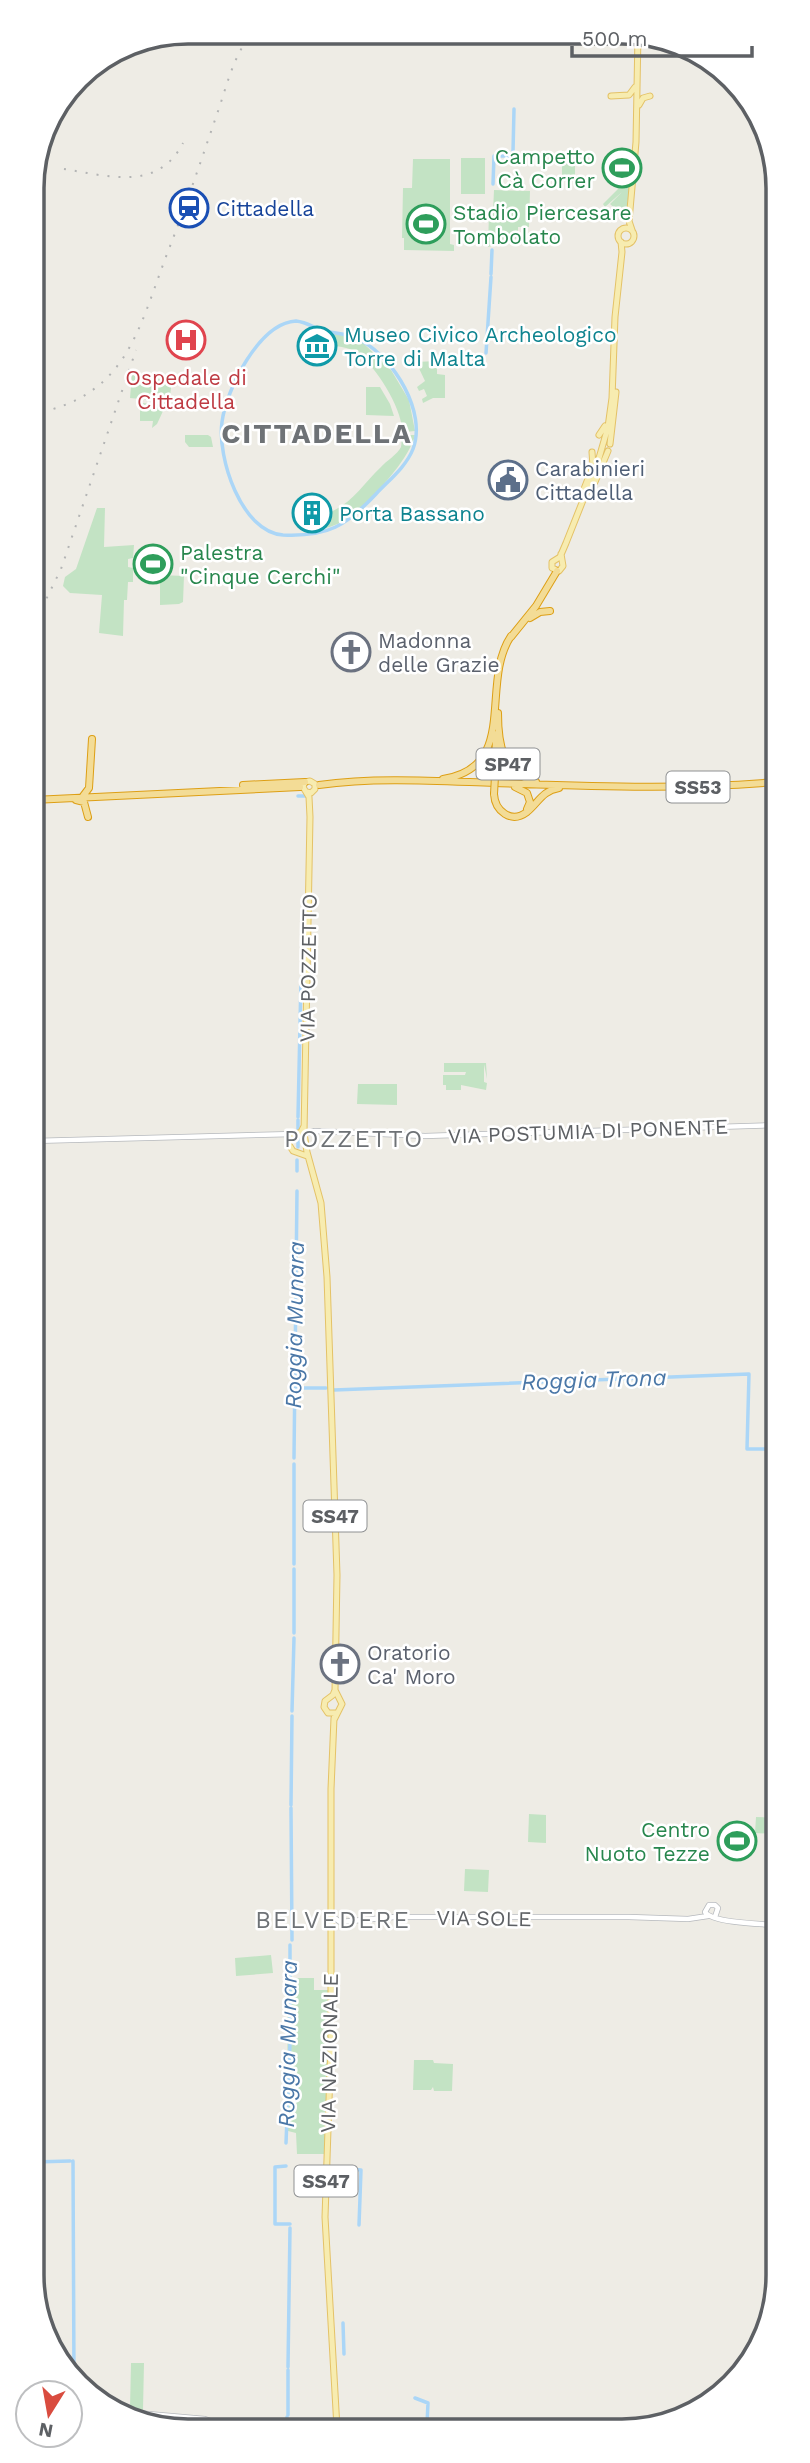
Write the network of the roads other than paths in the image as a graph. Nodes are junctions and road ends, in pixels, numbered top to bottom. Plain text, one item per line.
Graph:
1 (638, 45) edge
2 (637, 77) junction
3 (611, 96) dead end
4 (622, 96) junction
5 (637, 115) junction
6 (630, 209) junction
7 (623, 228) junction
8 (632, 230) junction
9 (621, 242) junction
10 (629, 243) junction
11 (621, 266) junction
12 (614, 347) junction
13 (599, 435) dead end
14 (610, 444) dead end
15 (608, 451) dead end
16 (592, 452) dead end
17 (566, 543) junction
18 (559, 558) junction
19 (555, 570) joint
20 (549, 582) junction
21 (550, 611) junction
22 (558, 613) dead end
23 (512, 635) junction
24 (502, 645) dead end
25 (498, 672) junction
26 (92, 739) dead end
27 (90, 780) junction
28 (425, 781) junction
29 (461, 782) junction
30 (766, 783) edge
31 (594, 786) junction
32 (620, 787) junction
33 (310, 788) junction
34 (124, 795) junction
35 (99, 796) junction
36 (81, 797) junction
37 (44, 799) edge
38 (53, 799) junction
39 (521, 815) junction
40 (305, 1123) junction
41 (766, 1125) edge
42 (314, 1132) junction
43 (280, 1135) junction
44 (302, 1135) junction
45 (288, 1140) junction
46 (44, 1141) edge
47 (306, 1147) junction
48 (300, 1152) junction
49 (309, 1158) junction
50 (335, 1690) junction
51 (331, 1696) junction
52 (339, 1699) junction
53 (334, 1716) junction
54 (705, 1910) junction
55 (718, 1911) junction
56 (708, 1916) junction
57 (696, 1917) junction
58 (715, 1917) junction
59 (726, 1919) junction
60 (336, 1922) junction
61 (766, 1924) edge
62 (153, 2414) edge
63 (202, 2419) edge
64 (336, 2419) edge

1 - 2 main road, SP47
2 - 4 main road
2 - 5 main road, SP47
2 - 5 main road
3 - 4 main road
4 - 5 main road
5 - 6 main road, SP47
6 - 7 main road, SP47
6 - 8 main road, SP47
7 - 8 main road
7 - 9 main road, SP47
8 - 10 main road, SP47
9 - 10 main road
9 - 11 main road, SP47
10 - 11 main road, SP47
11 - 12 main road, SP47
12 - 13 main road
12 - 14 main road
12 - 17 main road, SP47
15 - 18 main road
16 - 17 main road
17 - 18 main road, SP47
18 - 19 main road, SP47
19 - 20 highway, SP47
20 - 21 highway
20 - 23 highway, SP47
21 - 22 highway
21 - 23 highway
23 - 24 highway
23 - 25 highway, SP47
25 - 28 highway, SP47
25 - 31 highway, SP47
25 - 39 highway, SP47, bridge
26 - 27 highway
27 - 34 highway
27 - 36 highway
28 - 29 highway, SS53
28 - 33 highway, SS53
28 - 33 highway
29 - 31 highway, SS53
29 - 39 highway, SP47
30 - 32 highway, SS53
31 - 32 highway, SS53
32 - 39 highway, SP47
33 - 34 highway
33 - 40 main road, VIA POZZETTO / SS47
34 - 35 highway
35 - 36 highway
35 - 38 highway
36 - 38 highway
37 - 38 highway
40 - 42 main road
40 - 44 main road, VIA POZZETTO / SS47
41 - 42 main road, VIA POSTUMIA DI PONENTE
42 - 44 main road
43 - 44 main road
43 - 45 main road
43 - 46 main road
44 - 45 main road, VIA POZZETTO / SS47
44 - 47 main road, VIA POZZETTO / SS47
45 - 48 main road
47 - 48 main road
47 - 49 main road, VIA POZZETTO / SS47
48 - 49 main road
49 - 50 main road, VIA POZZETTO / SS47
50 - 51 main road
50 - 52 main road, SS47
51 - 52 main road
51 - 53 main road, SS47
52 - 53 main road, SS47
53 - 60 main road, VIA NAZIONALE / SS47
54 - 55 main road
54 - 56 main road
54 - 57 main road
55 - 58 main road
55 - 59 main road
56 - 57 main road, VIA SOLE
56 - 58 main road
57 - 60 main road, VIA SOLE
58 - 59 main road
59 - 61 main road
60 - 64 main road, VIA NAZIONALE / SS47
62 - 63 main road

